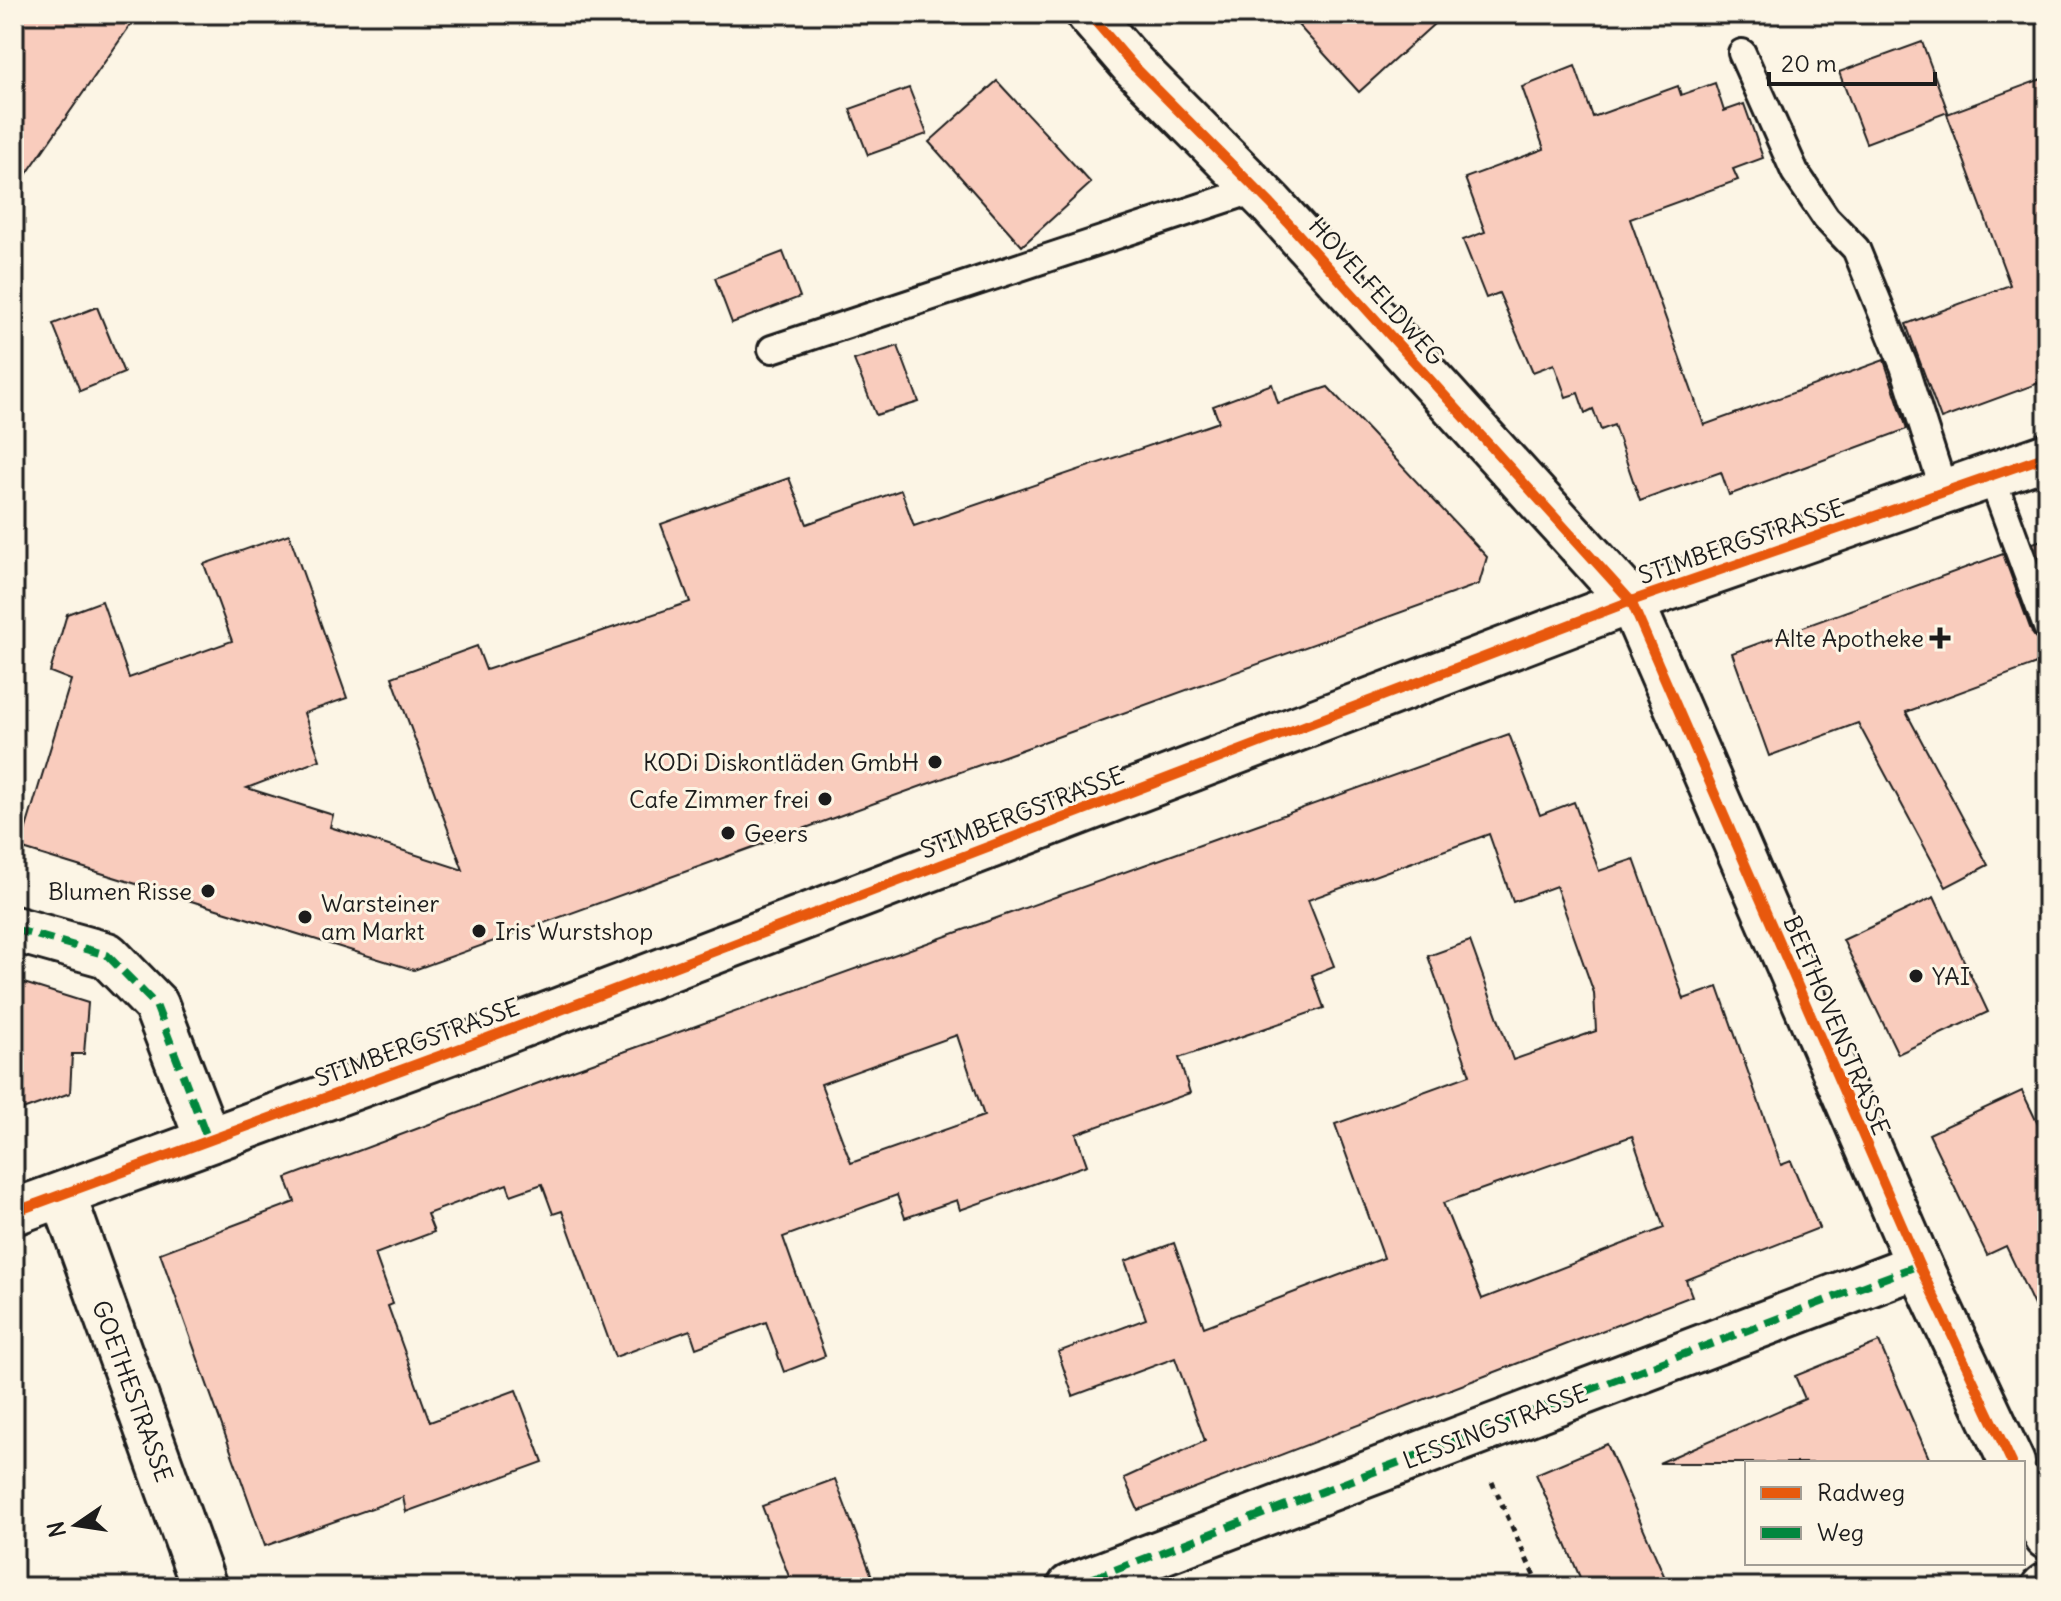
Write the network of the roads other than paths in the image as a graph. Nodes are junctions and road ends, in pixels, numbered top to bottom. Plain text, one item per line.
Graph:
1 (1089, 14) edge
2 (1742, 53) dead end
3 (1256, 189) junction
4 (772, 349) dead end
5 (2047, 456) edge
6 (1991, 475) junction
7 (1944, 491) junction
8 (1631, 601) junction
9 (2047, 627) edge
10 (14, 929) edge
11 (208, 1140) junction
12 (63, 1195) junction
13 (14, 1212) edge
14 (1919, 1265) junction
15 (2011, 1461) edge
16 (2025, 1490) edge
17 (2047, 1537) edge
18 (204, 1587) edge
19 (1070, 1587) edge

1 - 3 street, HOVELFELDWEG
2 - 7 lane
3 - 4 lane
3 - 8 street, HOVELFELDWEG
5 - 6 street, STIMBERGSTRASSE
6 - 7 street, STIMBERGSTRASSE
6 - 9 lane
7 - 8 street, STIMBERGSTRASSE
8 - 11 street, STIMBERGSTRASSE
8 - 14 street, BEETHOVENSTRASSE
10 - 11 street
11 - 12 street, STIMBERGSTRASSE
12 - 13 street, STIMBERGSTRASSE
12 - 18 street, GOETHESTRASSE
14 - 15 street, BEETHOVENSTRASSE
14 - 19 street, LESSINGSTRASSE
16 - 17 street

